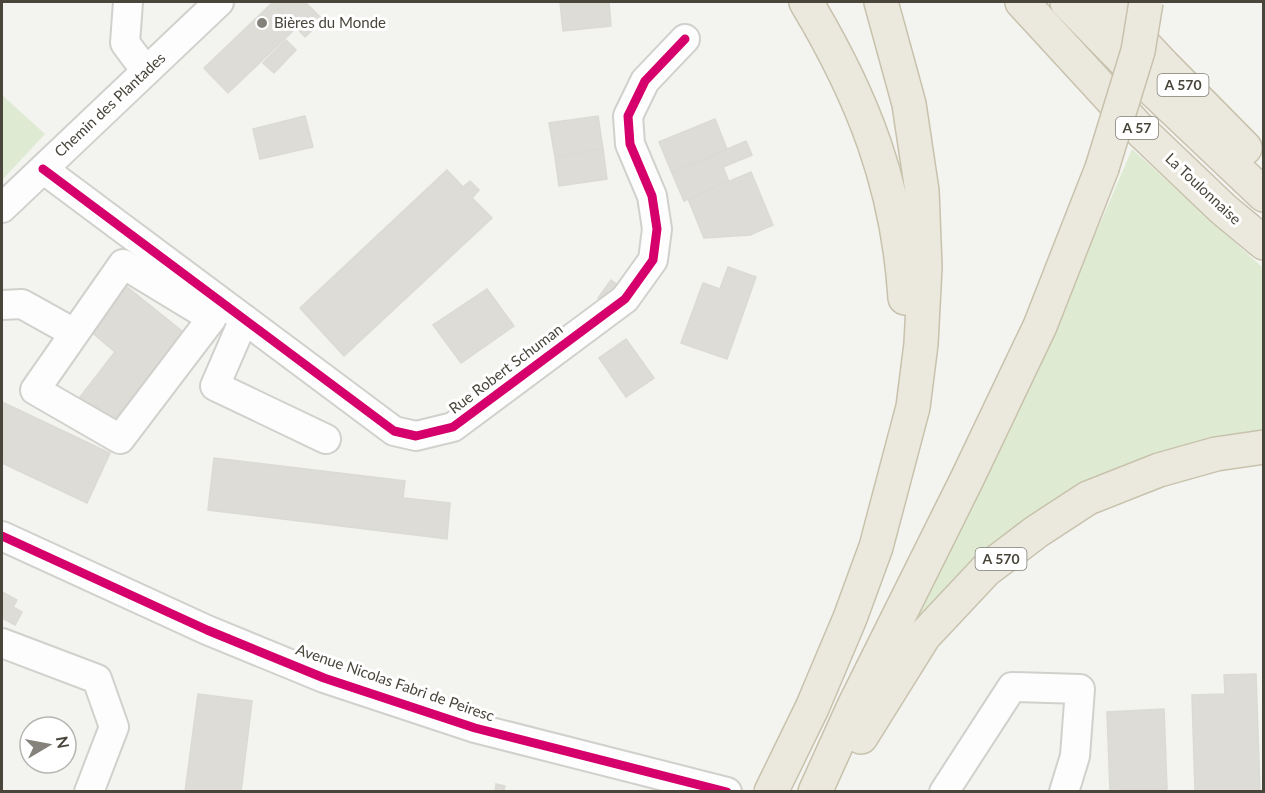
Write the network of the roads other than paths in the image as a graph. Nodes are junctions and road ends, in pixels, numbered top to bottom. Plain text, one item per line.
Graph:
1 (128, 2) edge
2 (219, 2) edge
3 (806, 2) edge
4 (881, 2) edge
5 (1022, 2) edge
6 (1067, 2) edge
7 (1104, 2) edge
8 (1146, 2) edge
9 (685, 39) dead end
10 (146, 71) junction
11 (1263, 166) edge
12 (43, 169) junction
13 (1263, 195) edge
14 (2, 208) edge
15 (1263, 243) edge
16 (2, 305) edge
17 (244, 319) junction
18 (74, 333) junction
19 (326, 439) dead end
20 (1263, 447) edge
21 (2, 536) edge
22 (876, 547) junction
23 (2, 643) edge
24 (88, 792) edge
25 (727, 792) edge
26 (771, 792) edge
27 (814, 792) edge
28 (832, 792) edge
29 (944, 792) edge
30 (1064, 792) edge

1 - 10 street
2 - 10 street, Chemin des Plantades
3 - 22 highway
4 - 22 highway
5 - 15 highway, La Toulonnaise / A 57
6 - 13 highway, A 57
7 - 11 highway, A 570
8 - 27 highway, bridge
9 - 17 street, Rue Robert Schuman
10 - 12 street, Chemin des Plantades
12 - 14 street, Chemin des Plantades
12 - 17 street, Rue Robert Schuman
16 - 18 street
17 - 19 street
18 - 18 street
20 - 28 highway, A 570
21 - 25 street, Avenue Nicolas Fabri de Peiresc
22 - 26 highway
23 - 24 street
29 - 30 street

